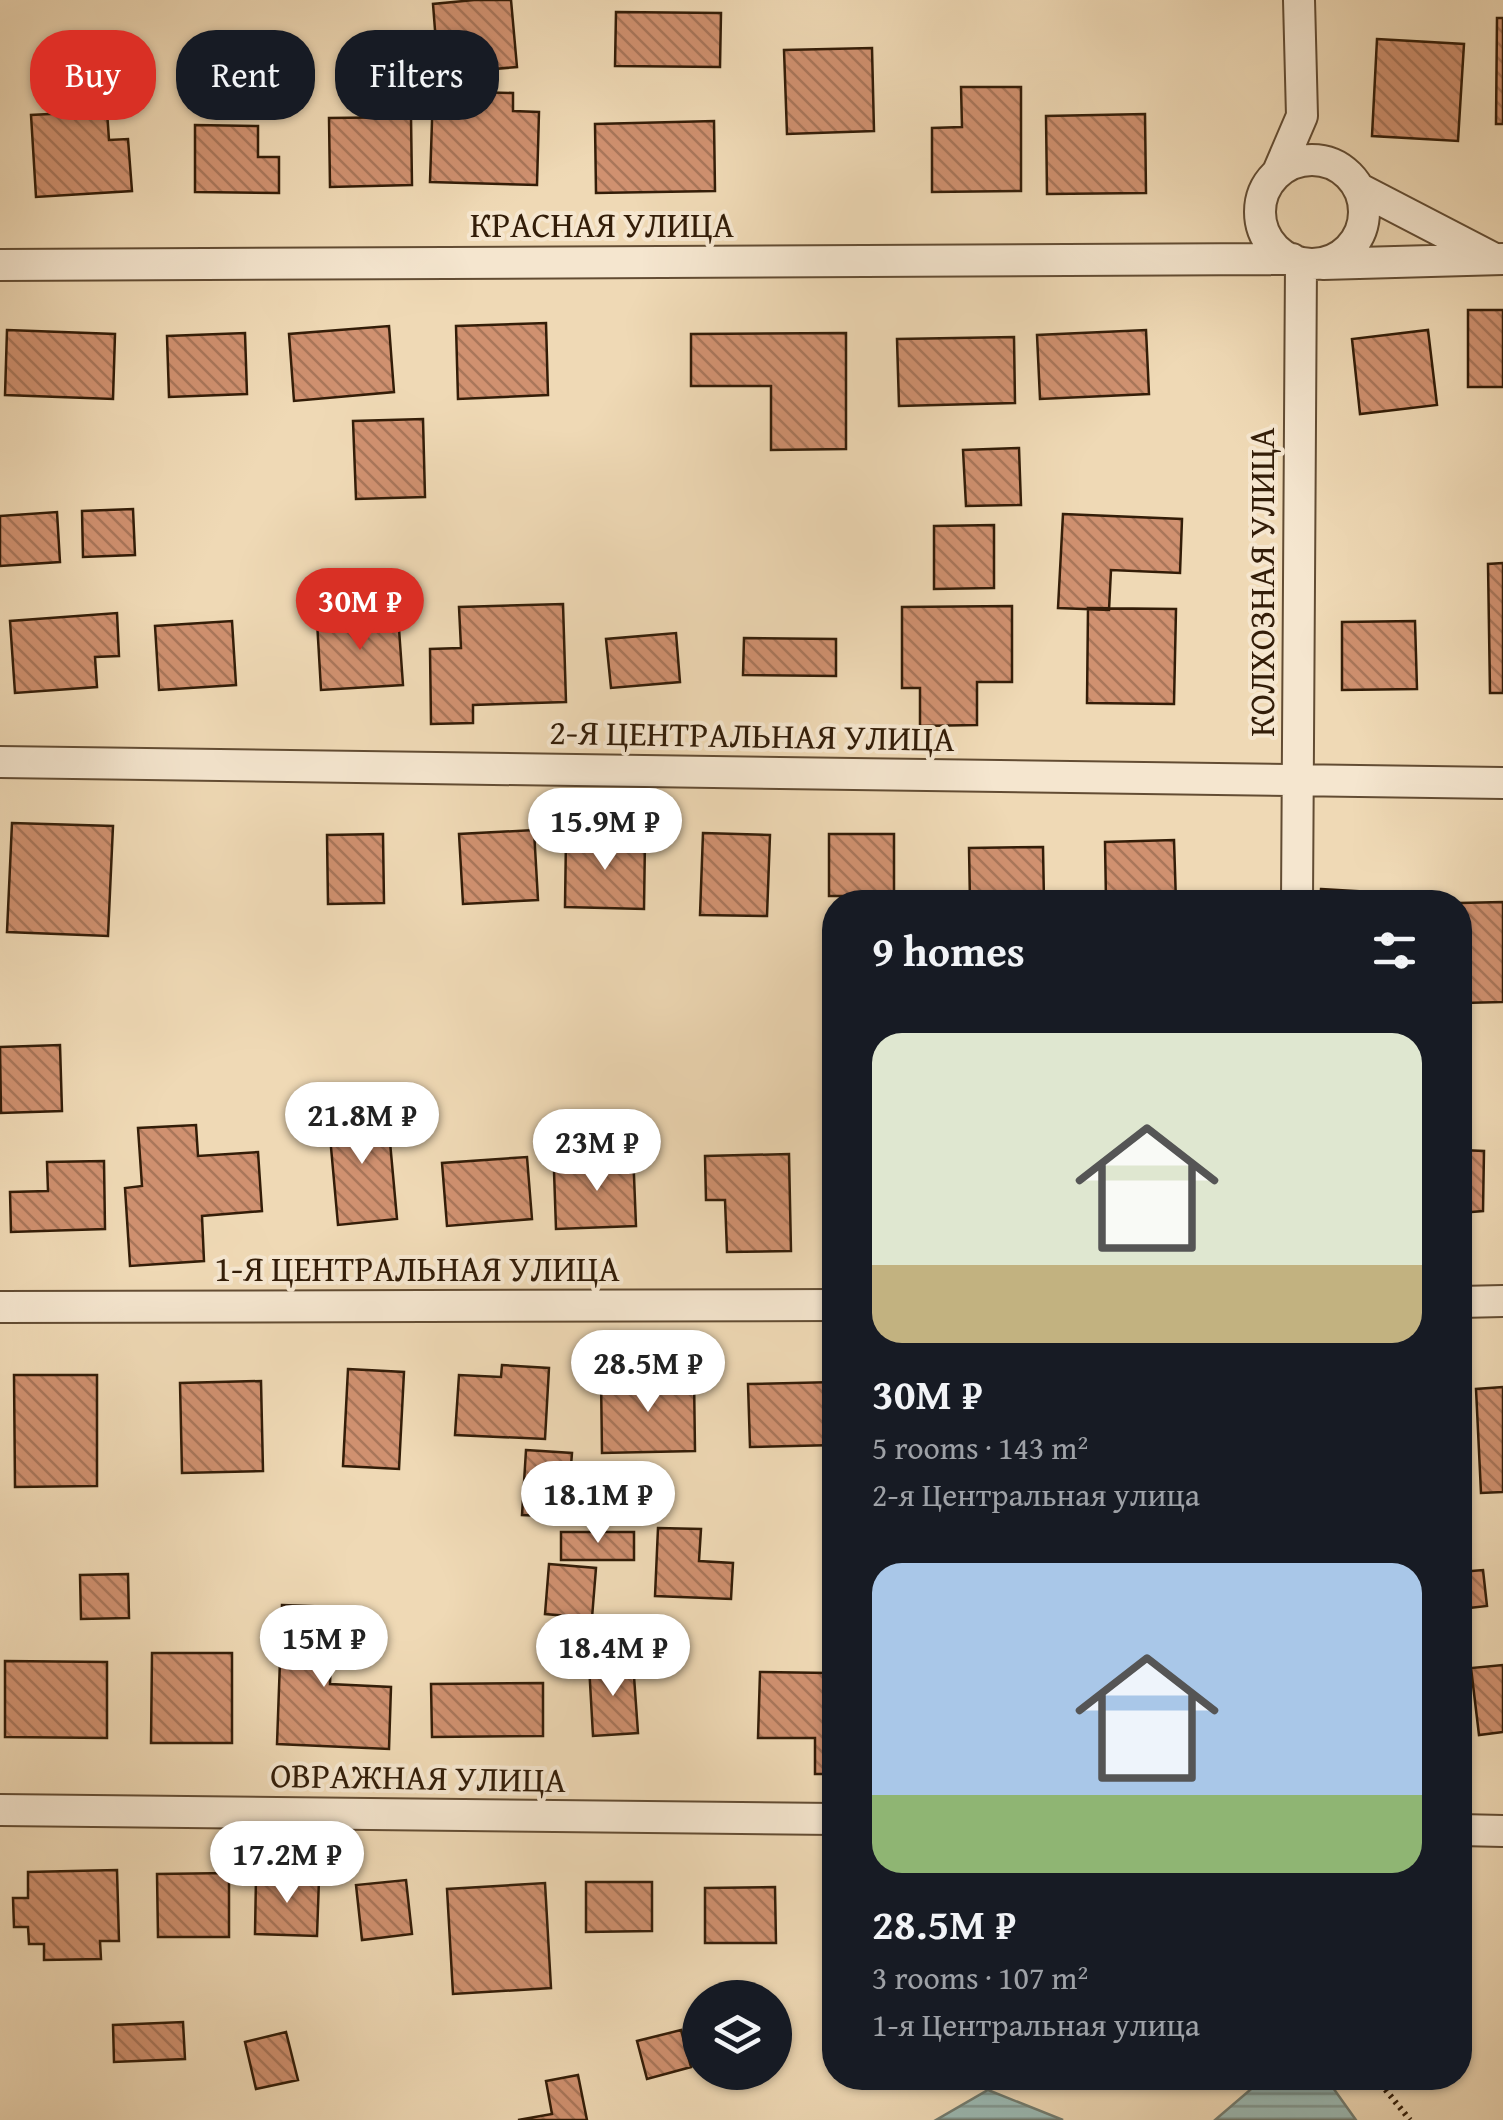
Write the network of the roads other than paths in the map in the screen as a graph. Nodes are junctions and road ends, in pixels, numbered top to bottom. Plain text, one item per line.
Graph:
1 (1299, 0) edge
2 (1302, 116) junction
3 (1333, 163) junction
4 (1278, 172) junction
5 (1360, 190) junction
6 (1262, 224) junction
7 (1205, 258) junction
8 (1499, 258) edge
9 (1304, 262) junction
10 (0, 265) edge
11 (0, 762) edge
12 (1298, 780) junction
13 (1503, 783) edge
14 (1296, 890) edge
15 (1503, 1301) edge
16 (1472, 1302) edge
17 (822, 1304) edge
18 (0, 1307) edge
19 (0, 1810) edge
20 (822, 1819) edge
21 (1472, 1830) edge
22 (1503, 1831) edge

1 - 2 street
2 - 3 street
2 - 4 street
3 - 4 street
3 - 5 street
4 - 6 street
5 - 8 street, КРАСНАЯ УЛИЦА
5 - 9 street
6 - 7 street, КРАСНАЯ УЛИЦА
6 - 9 street
7 - 9 street, КРАСНАЯ УЛИЦА
7 - 10 street, КРАСНАЯ УЛИЦА
8 - 9 street, КРАСНАЯ УЛИЦА
9 - 12 street, КОЛХОЗНАЯ УЛИЦА
11 - 12 street, 2-Я ЦЕНТРАЛЬНАЯ УЛИЦА
12 - 13 street, 2-Я ЦЕНТРАЛЬНАЯ УЛИЦА
12 - 14 street, КОЛХОЗНАЯ УЛИЦА
15 - 16 street
17 - 18 street, 1-Я ЦЕНТРАЛЬНАЯ УЛИЦА
19 - 20 street, ОВРАЖНАЯ УЛИЦА
21 - 22 street

